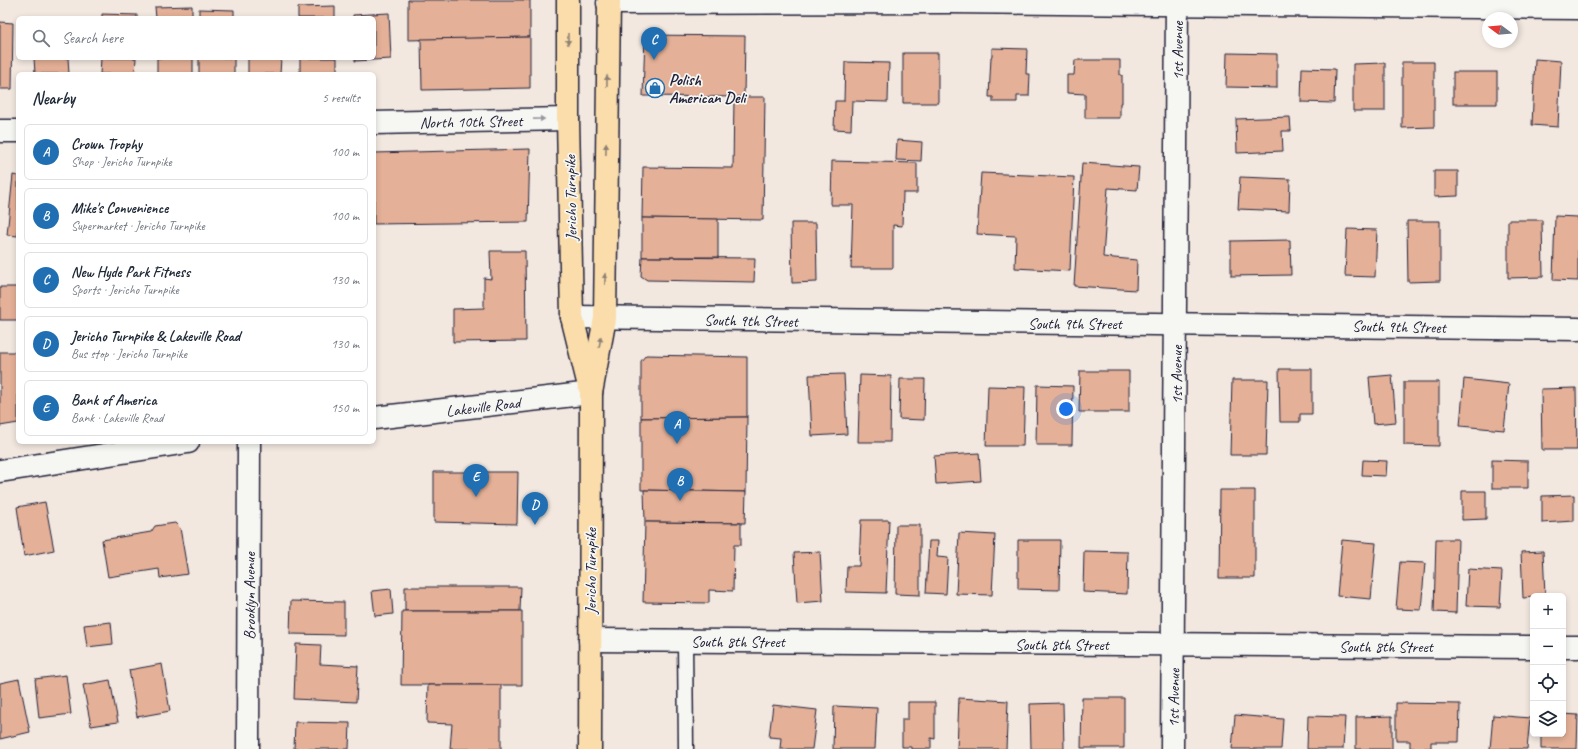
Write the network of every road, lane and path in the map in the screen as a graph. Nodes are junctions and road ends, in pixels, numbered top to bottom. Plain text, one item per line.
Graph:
1 (568, 0) edge
2 (608, 1) edge
3 (1177, 1) edge
4 (1566, 5) edge
5 (568, 119) junction
6 (376, 123) edge
7 (0, 131) edge
8 (16, 131) edge
9 (572, 317) junction
10 (605, 318) junction
11 (1176, 323) junction
12 (1578, 329) edge
13 (591, 393) junction
14 (376, 418) edge
15 (175, 444) edge
16 (249, 444) edge
17 (0, 471) edge
18 (590, 640) junction
19 (685, 641) junction
20 (1174, 645) junction
21 (1530, 647) edge
22 (1566, 647) edge
23 (1578, 647) edge
24 (248, 749) edge
25 (590, 749) edge
26 (686, 749) edge
27 (1172, 749) edge

1 -> 5 main road, Jericho Turnpike
2 - 3 street
10 -> 2 main road, Jericho Turnpike
3 - 4 street
3 - 11 street, 1st Avenue
6 -> 5 street, North 10th Street
5 - 9 main road, Jericho Turnpike
7 - 8 street
9 - 10 street, South 9th Street
9 - 13 main road, Jericho Turnpike
10 - 11 street, South 9th Street
13 -> 10 main road, Jericho Turnpike
11 - 12 street, South 9th Street
11 - 20 street, 1st Avenue
13 - 14 street, Lakeville Road
13 - 18 main road, Jericho Turnpike
15 - 17 street
16 - 24 street, Brooklyn Avenue
18 - 19 street, South 8th Street
18 - 25 main road, Jericho Turnpike
19 - 20 street, South 8th Street
19 - 26 lane
20 - 21 street, South 8th Street
20 - 27 street, 1st Avenue
22 - 23 street

